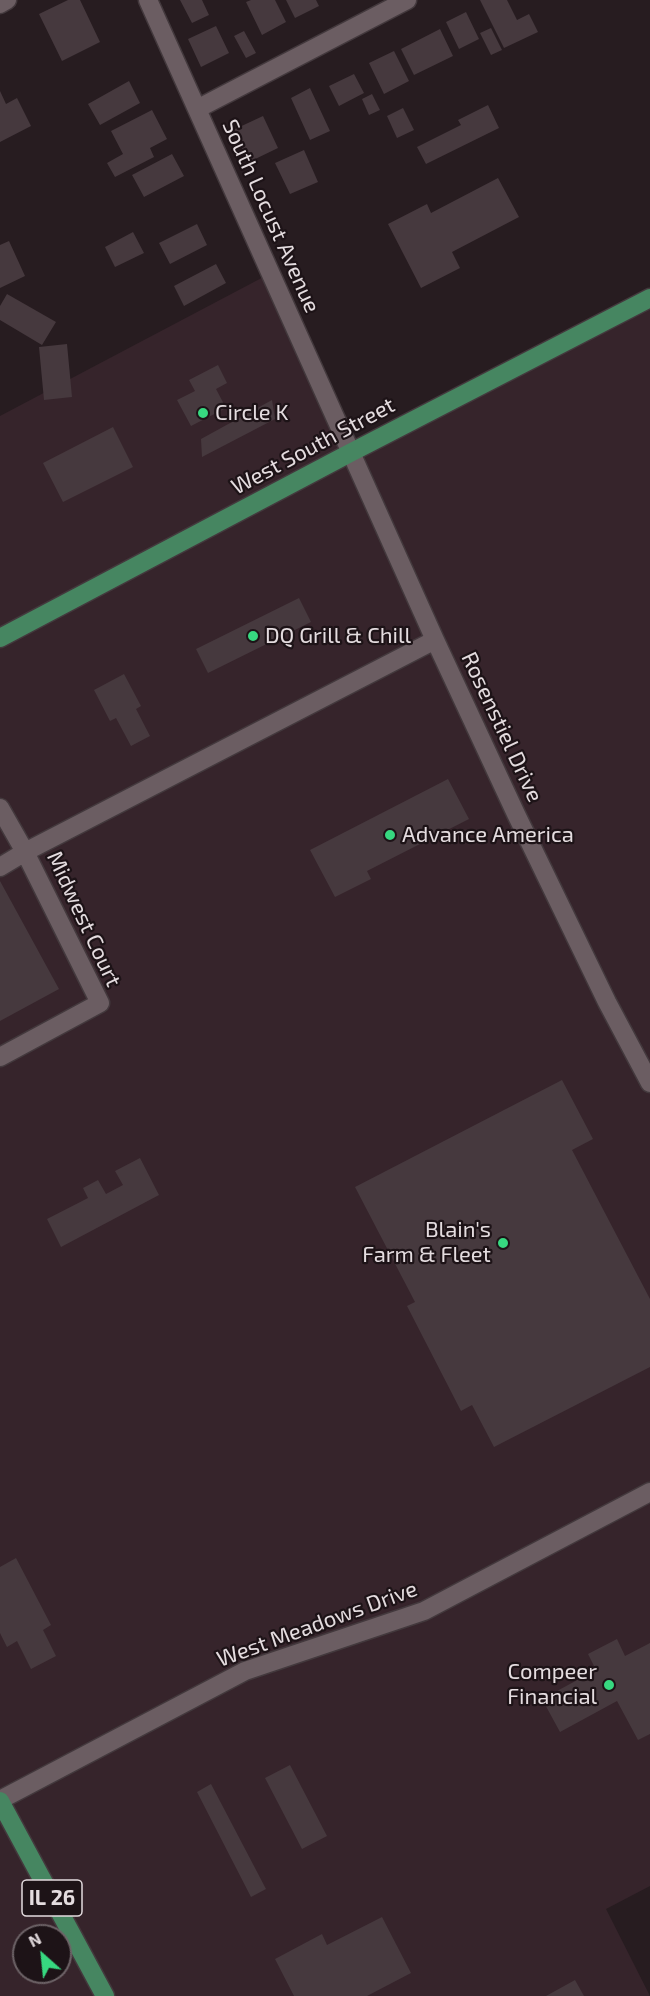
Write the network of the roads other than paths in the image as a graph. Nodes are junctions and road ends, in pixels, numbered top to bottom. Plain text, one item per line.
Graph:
1 (7, 0) edge
2 (148, 0) edge
3 (407, 0) edge
4 (0, 4) edge
5 (197, 109) junction
6 (650, 298) edge
7 (350, 453) junction
8 (0, 639) edge
9 (435, 640) junction
10 (0, 808) edge
11 (25, 852) junction
12 (0, 867) edge
13 (0, 1058) edge
14 (650, 1083) edge
15 (650, 1492) edge
16 (0, 1800) edge
17 (105, 1996) edge

1 - 4 street
2 - 5 street, South Locust Avenue
3 - 5 street
5 - 7 street, South Locust Avenue
6 - 7 main road, West South Street
7 - 8 main road, West South Street
7 - 9 street, Rosenstiel Drive
9 - 11 street
9 - 14 street, Rosenstiel Drive
10 - 11 street, Midwest Court
11 - 12 street, Midwest Court
11 - 13 street, Midwest Court
15 - 16 street, West Meadows Drive
16 - 17 main road, IL 26

